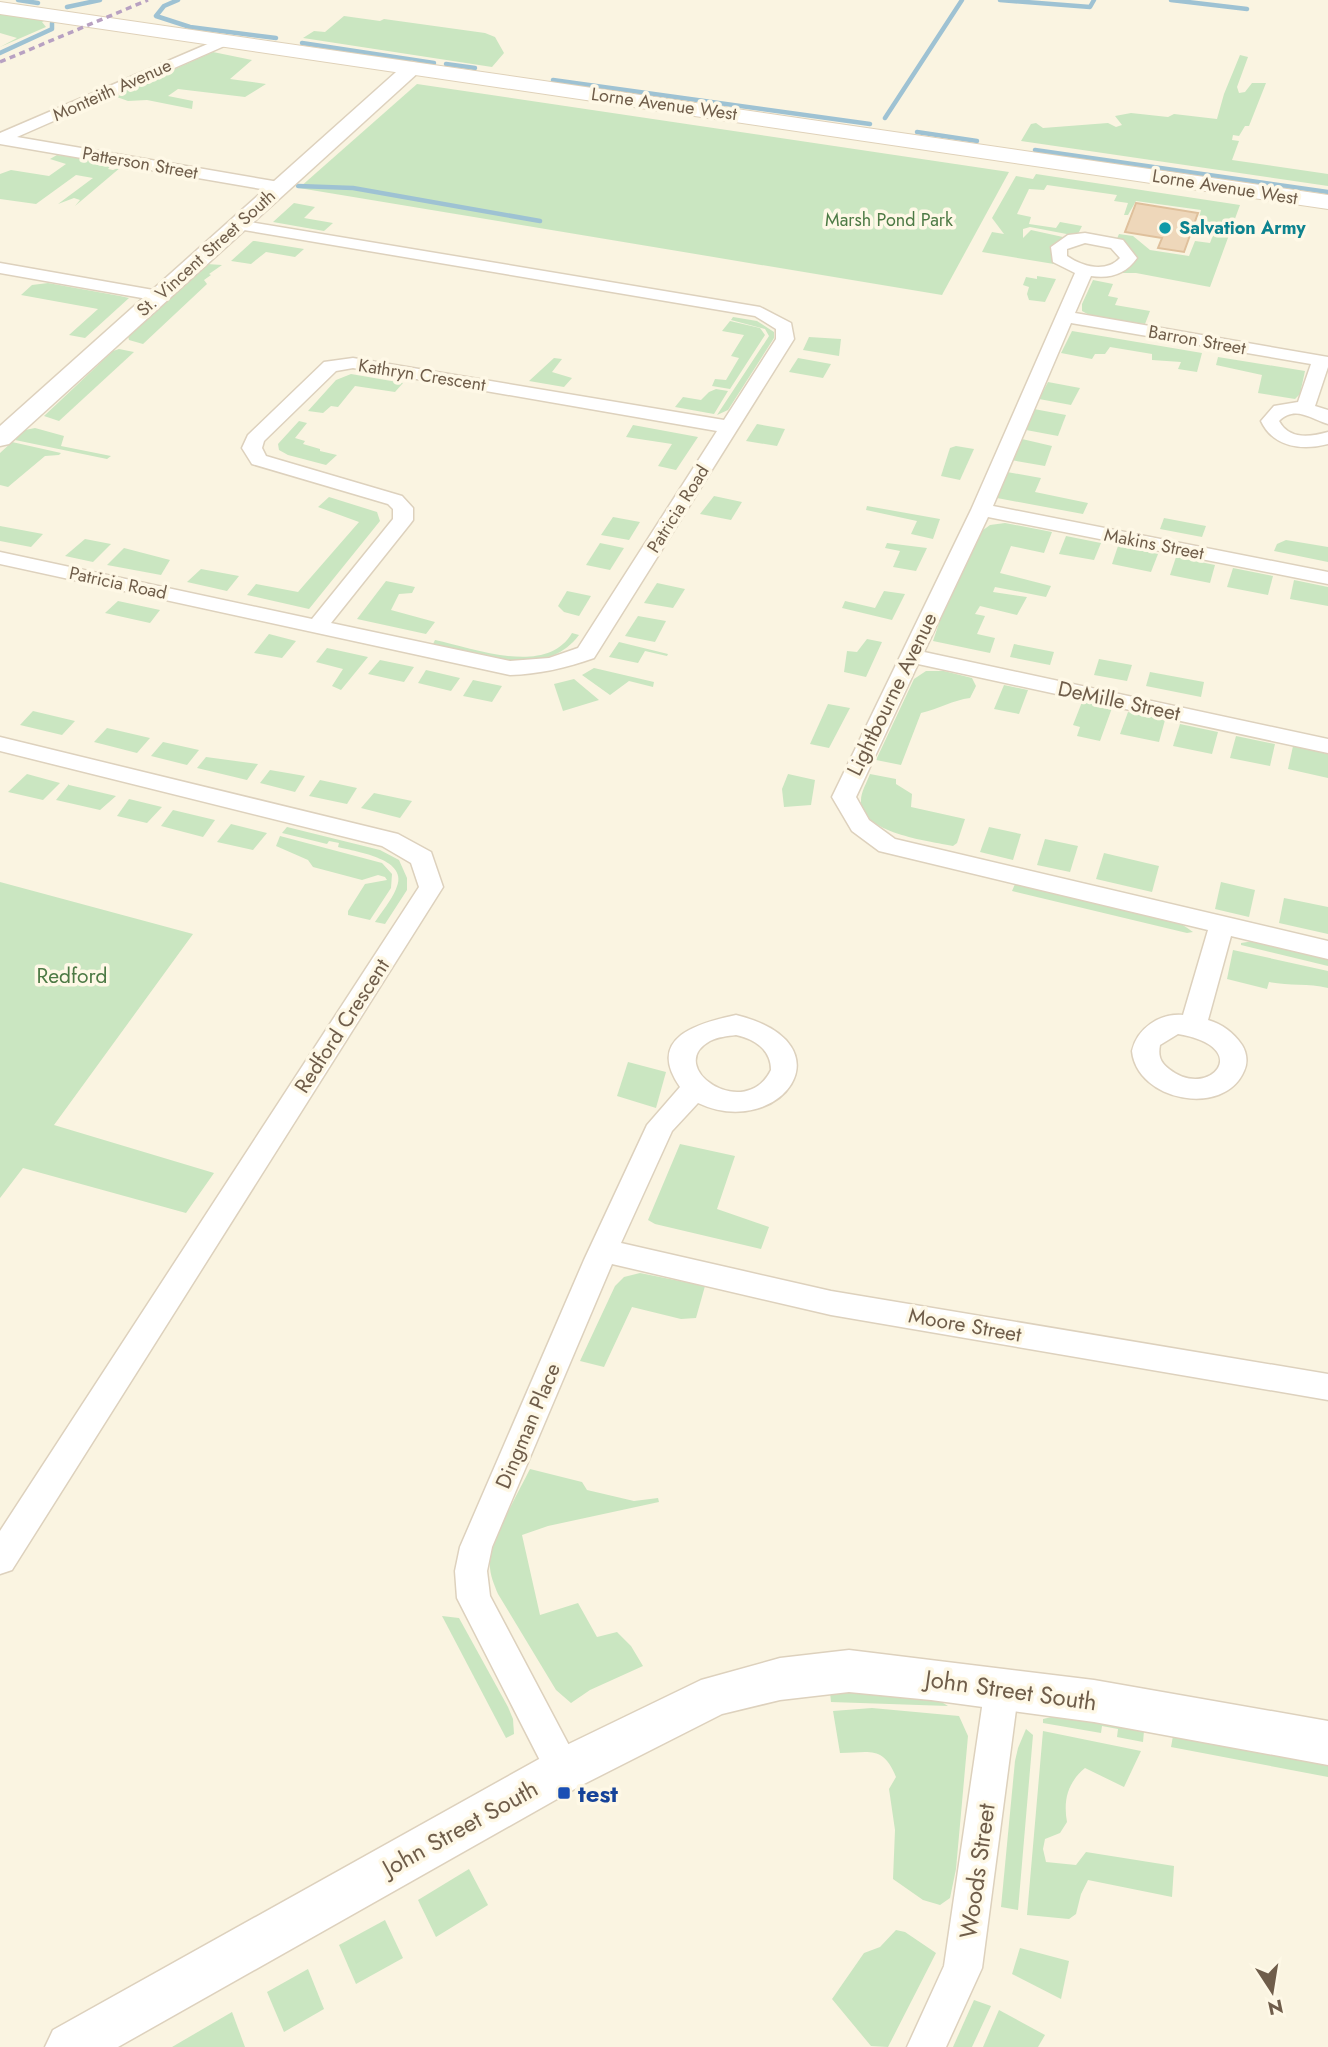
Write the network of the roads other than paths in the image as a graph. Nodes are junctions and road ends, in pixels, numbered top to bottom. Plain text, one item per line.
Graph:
1 (0, 8) edge
2 (224, 41) junction
3 (412, 68) junction
4 (0, 139) edge
5 (279, 187) junction
6 (1328, 202) edge
7 (238, 225) junction
8 (0, 268) edge
9 (1085, 270) dead end
10 (159, 296) junction
11 (1065, 317) junction
12 (1324, 361) edge
13 (1306, 409) junction
14 (1328, 418) edge
15 (730, 427) junction
16 (1328, 438) edge
17 (0, 439) edge
18 (981, 510) junction
19 (0, 558) edge
20 (1328, 578) edge
21 (318, 625) junction
22 (910, 656) junction
23 (0, 744) edge
24 (1328, 746) edge
25 (1222, 925) junction
26 (1328, 950) edge
27 (1193, 1024) dead end
28 (694, 1089) dead end
29 (604, 1251) junction
30 (1328, 1387) edge
31 (0, 1559) edge
32 (1002, 1687) junction
33 (1328, 1743) edge
34 (564, 1770) junction
35 (70, 2047) edge
36 (926, 2047) edge

1 - 2 main road, Lorne Avenue West
2 - 3 main road, Lorne Avenue West
2 - 4 street, Monteith Avenue
3 - 5 street, St. Vincent Street South
3 - 6 main road, Lorne Avenue West
4 - 5 street, Patterson Street
5 - 7 street, St. Vincent Street South
7 - 10 street, St. Vincent Street South
7 - 15 street, Patricia Road
8 - 10 street
9 - 11 street, Lightbourne Avenue
10 - 17 street, St. Vincent Street South
11 - 12 street, Barron Street
11 - 18 street, Lightbourne Avenue
12 - 13 street
13 - 14 street
13 - 16 street
15 - 21 street, Patricia Road
15 - 21 street, Kathryn Crescent
18 - 20 street, Makins Street
18 - 22 street, Lightbourne Avenue
19 - 21 street, Patricia Road
22 - 24 street, DeMille Street
22 - 25 street, Lightbourne Avenue
23 - 31 street, Redford Crescent
25 - 26 street, Lightbourne Avenue
25 - 27 street
28 - 29 street, Dingman Place
29 - 30 street, Moore Street
29 - 34 street, Dingman Place
32 - 33 street, John Street South
32 - 34 street, John Street South
32 - 36 street, Woods Street
34 - 35 street, John Street South

